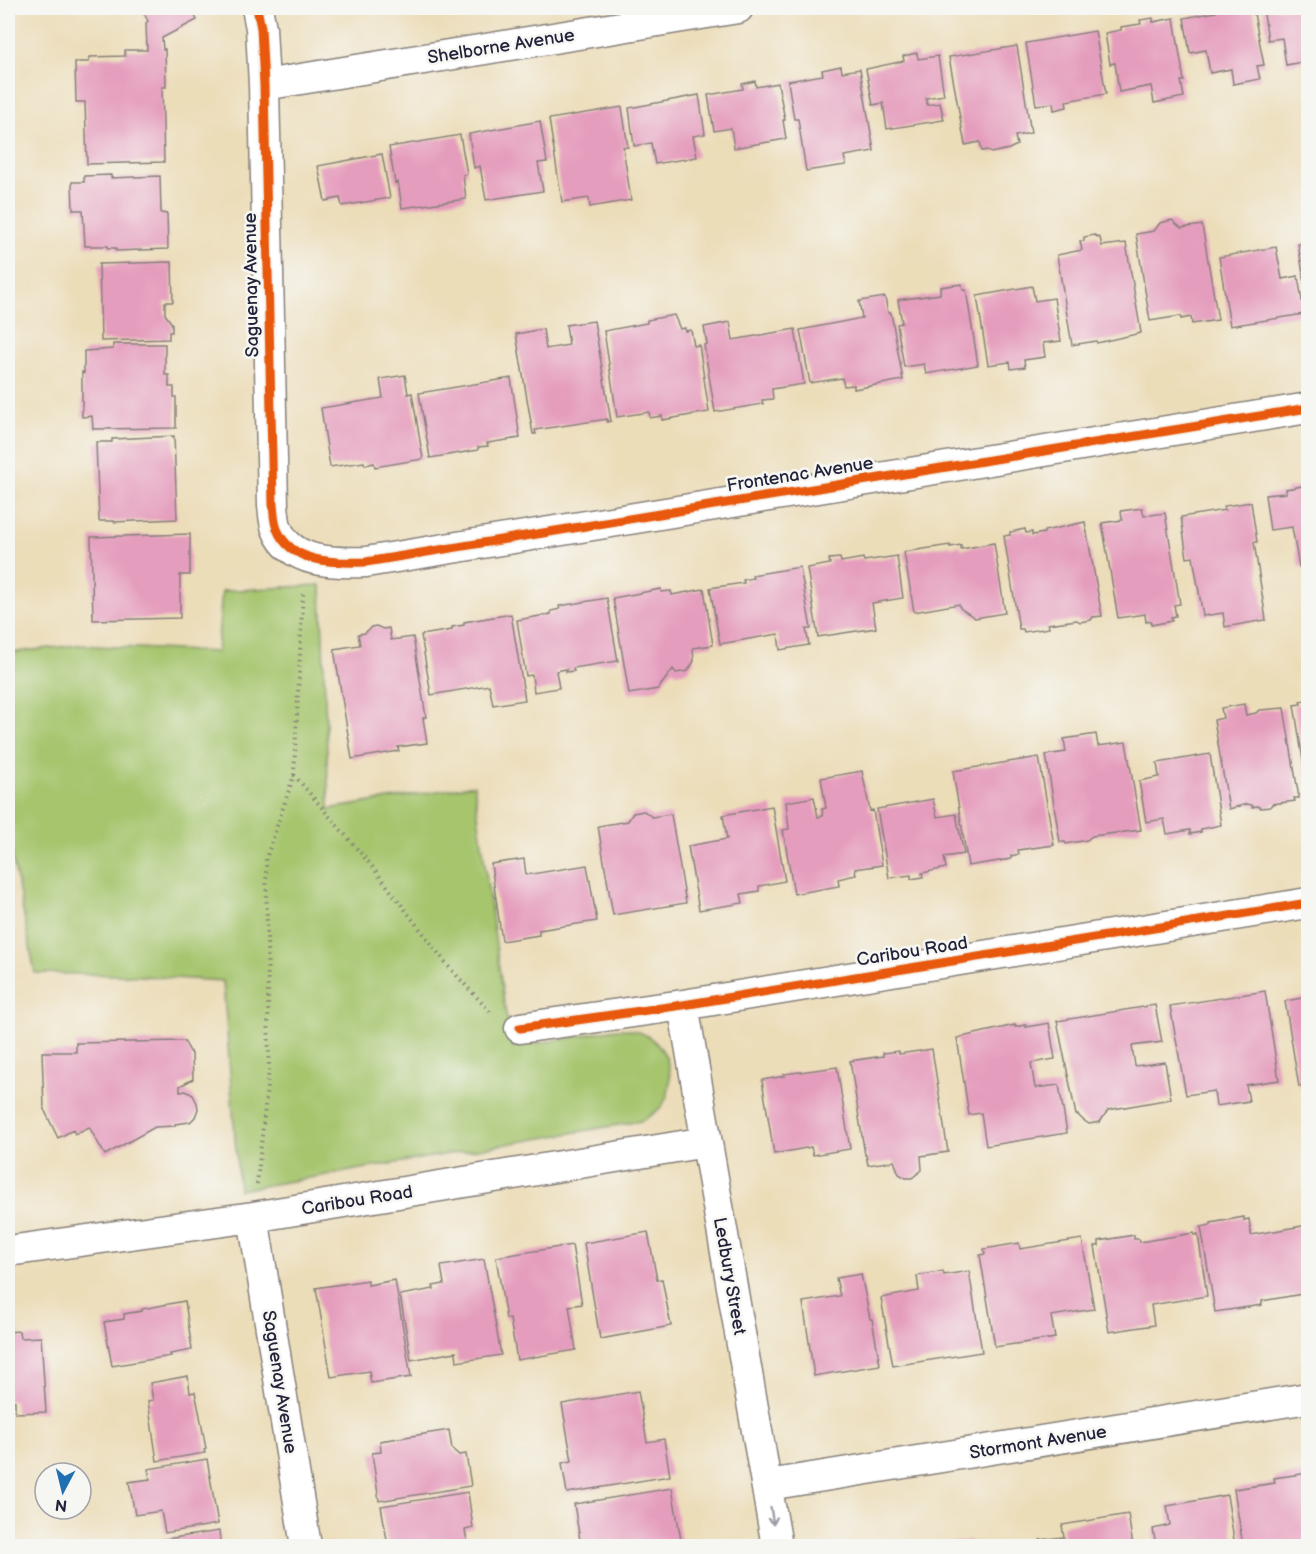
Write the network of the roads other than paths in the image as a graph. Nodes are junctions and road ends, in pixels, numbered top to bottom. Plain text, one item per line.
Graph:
1 (257, 8) edge
2 (738, 8) edge
3 (264, 85) junction
4 (1308, 408) edge
5 (298, 554) joint
6 (1308, 903) edge
7 (683, 1005) junction
8 (520, 1028) road end
9 (706, 1142) junction
10 (253, 1217) junction
11 (8, 1251) edge
12 (1308, 1398) edge
13 (768, 1485) junction
14 (306, 1546) edge
15 (777, 1546) edge

1 - 3 street, Saguenay Avenue
2 - 3 street, Shelborne Avenue
3 - 5 street, Saguenay Avenue
4 - 5 street, Frontenac Avenue
6 - 7 street, Caribou Road
7 - 8 street, Caribou Road
7 - 9 street, Ledbury Street
9 - 10 street, Caribou Road
9 - 13 street, Ledbury Street
10 - 11 street, Caribou Road
10 - 14 street, Saguenay Avenue
12 - 13 street, Stormont Avenue
13 -> 15 street, Ledbury Street

